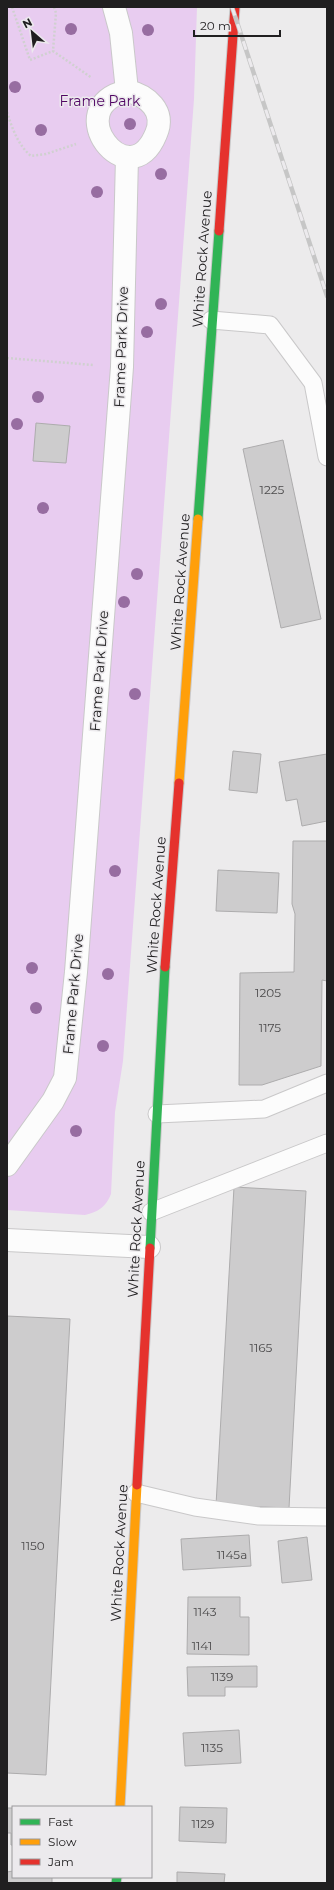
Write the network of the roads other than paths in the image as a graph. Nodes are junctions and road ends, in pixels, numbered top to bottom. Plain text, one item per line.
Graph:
1 (114, 7) edge
2 (235, 7) edge
3 (127, 91) junction
4 (127, 157) junction
5 (212, 320) junction
6 (327, 457) edge
7 (327, 1083) edge
8 (157, 1114) junction
9 (327, 1144) edge
10 (7, 1165) edge
11 (151, 1212) junction
12 (7, 1240) edge
13 (149, 1247) junction
14 (136, 1493) junction
15 (327, 1517) edge
16 (120, 1806) edge

1 - 3 street
2 - 5 street, White Rock Avenue
3 - 4 street
3 - 4 street
4 - 10 street, Frame Park Drive
5 - 6 lane
5 - 8 street, White Rock Avenue
7 - 8 lane
8 - 11 street, White Rock Avenue
9 - 11 lane
11 - 13 street, White Rock Avenue
12 - 13 street
13 - 14 street, White Rock Avenue
14 - 15 lane
14 - 16 street, White Rock Avenue

